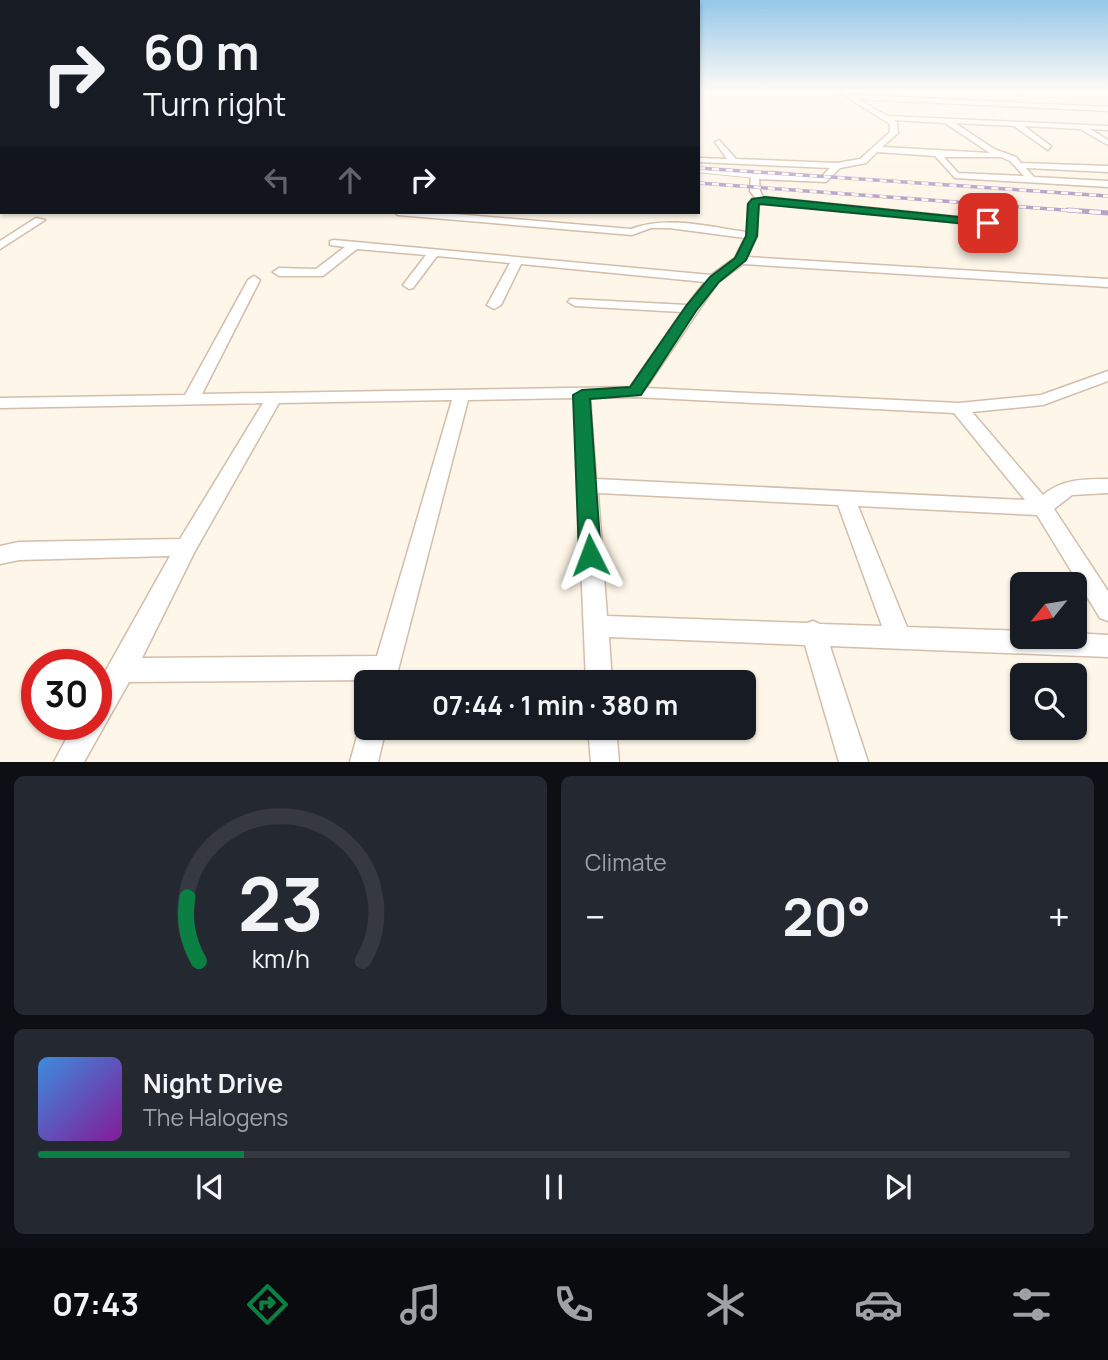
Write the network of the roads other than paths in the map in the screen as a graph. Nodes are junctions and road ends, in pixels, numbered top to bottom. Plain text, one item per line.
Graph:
1 (894, 127) edge
2 (955, 127) edge
3 (1020, 127) edge
4 (1081, 127) edge
5 (1088, 127) edge
6 (1108, 128) edge
7 (719, 142) dead end
8 (1108, 143) edge
9 (1048, 148) dead end
10 (875, 149) junction
11 (937, 154) junction
12 (1006, 157) junction
13 (700, 160) edge
14 (734, 162) junction
15 (1018, 165) junction
16 (837, 166) junction
17 (1108, 169) edge
18 (700, 170) edge
19 (757, 176) junction
20 (1032, 180) junction
21 (1108, 184) edge
22 (761, 200) junction
23 (424, 214) edge
24 (533, 214) edge
25 (40, 220) dead end
26 (527, 222) junction
27 (988, 223) dead end
28 (752, 236) junction
29 (334, 243) dead end
30 (355, 245) junction
31 (0, 246) edge
32 (434, 253) junction
33 (740, 260) junction
34 (517, 261) junction
35 (279, 272) dead end
36 (714, 279) junction
37 (254, 280) dead end
38 (1108, 283) edge
39 (409, 285) dead end
40 (575, 302) dead end
41 (495, 305) dead end
42 (691, 309) junction
43 (1108, 376) edge
44 (635, 392) junction
45 (582, 395) junction
46 (461, 397) junction
47 (274, 398) junction
48 (190, 401) junction
49 (0, 403) edge
50 (959, 408) junction
51 (586, 485) junction
52 (1108, 486) edge
53 (845, 498) junction
54 (1043, 508) junction
55 (187, 547) junction
56 (0, 555) edge
57 (1108, 611) edge
58 (594, 626) junction
59 (813, 632) junction
60 (898, 636) junction
61 (1108, 646) edge
62 (122, 670) junction
63 (384, 670) edge
64 (597, 670) edge
65 (354, 674) edge
66 (112, 687) edge
67 (80, 740) edge
68 (369, 740) edge
69 (603, 740) edge
70 (68, 761) edge
71 (365, 761) edge
72 (605, 761) edge
73 (854, 761) edge

1 - 10 street
2 - 12 street
3 - 9 street
4 - 8 street
5 - 6 street
7 - 14 street
10 - 11 street
10 - 16 street
11 - 12 street
11 - 20 street
12 - 15 street
13 - 14 street
14 - 16 street
15 - 17 street
15 - 20 street
16 - 19 street
18 - 19 lane
19 - 22 street
20 - 21 street
22 - 27 street
22 - 28 street
23 - 26 street
24 - 26 street
25 - 31 street
26 - 28 street
28 - 33 street
29 - 30 street
30 - 32 street
30 - 35 street
32 - 34 street
32 - 39 street
33 - 36 street
33 - 38 street
34 - 36 street
34 - 41 street
36 - 42 street
37 - 48 street
40 - 42 street
42 - 44 street
43 - 50 street
44 - 45 street
44 - 50 street
45 - 46 street
45 - 51 street
46 - 47 street
46 - 63 street
47 - 48 street
47 - 55 street
48 - 49 street
50 - 54 street
51 - 53 street
51 - 58 street
52 - 54 street
53 - 54 street
53 - 60 street
54 - 57 street
55 - 56 street
55 - 62 street
58 - 59 street
58 - 64 street
59 - 60 street
59 - 73 street
60 - 61 street
62 - 65 street
62 - 66 street
67 - 70 street
68 - 71 street
69 - 72 street

